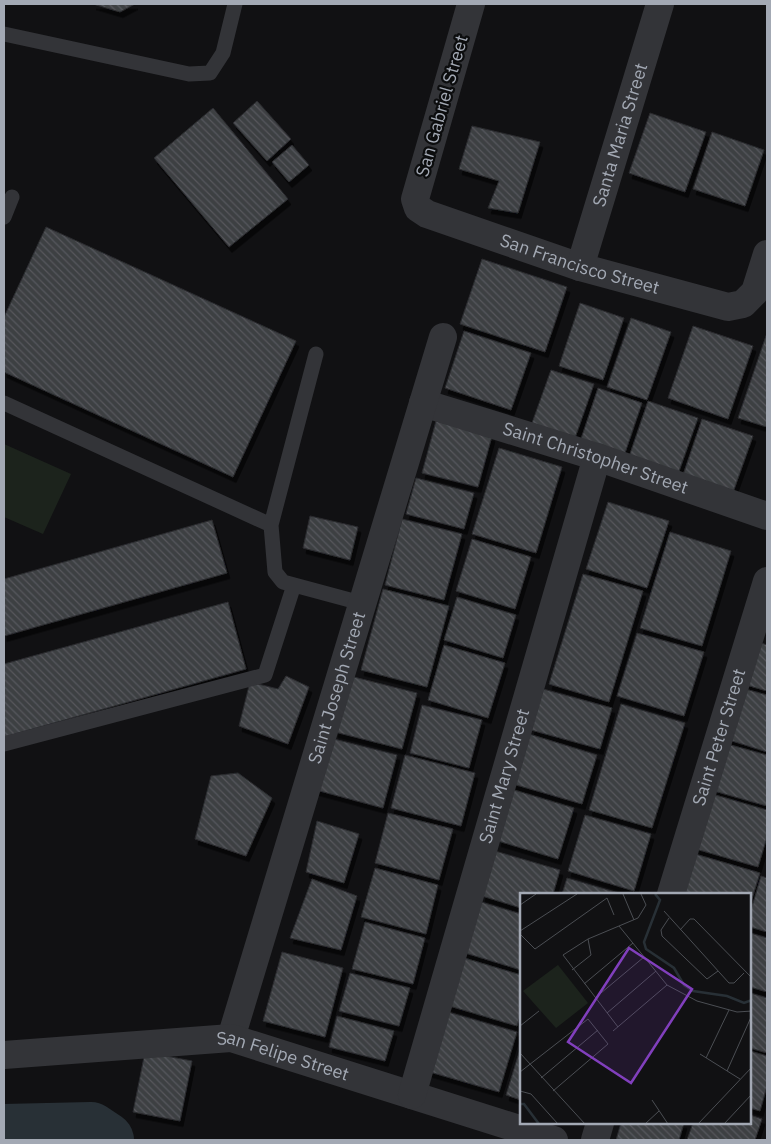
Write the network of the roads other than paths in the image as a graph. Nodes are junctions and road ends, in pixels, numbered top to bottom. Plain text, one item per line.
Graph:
1 (235, 4) edge
2 (471, 4) edge
3 (660, 4) edge
4 (4, 34) edge
5 (12, 198) dead end
6 (418, 208) joint
7 (4, 217) edge
8 (767, 254) edge
9 (580, 267) junction
10 (443, 337) dead end
11 (316, 354) dead end
12 (423, 402) junction
13 (4, 403) edge
14 (597, 457) junction
15 (767, 516) edge
16 (271, 526) junction
17 (767, 581) edge
18 (294, 585) junction
19 (361, 603) junction
20 (4, 744) edge
21 (671, 893) edge
22 (231, 1038) junction
23 (4, 1054) edge
24 (412, 1095) junction
25 (600, 1124) edge
26 (554, 1140) edge
27 (595, 1140) edge

1 - 4 lane
2 - 6 street, San Gabriel Street
3 - 9 street, Santa Maria Street
5 - 7 lane
6 - 9 street, San Francisco Street
8 - 9 street, San Francisco Street
10 - 12 street, Saint Joseph Street
11 - 16 lane
12 - 14 street, Saint Christopher Street
12 - 19 street, Saint Joseph Street
13 - 16 lane
14 - 15 street, Saint Christopher Street
14 - 24 street, Saint Mary Street
16 - 18 lane
17 - 21 street, Saint Peter Street
18 - 19 lane
18 - 20 lane
19 - 22 street, Saint Joseph Street
22 - 23 street, San Felipe Street
22 - 24 street, San Felipe Street
24 - 26 street, San Felipe Street
25 - 27 street

